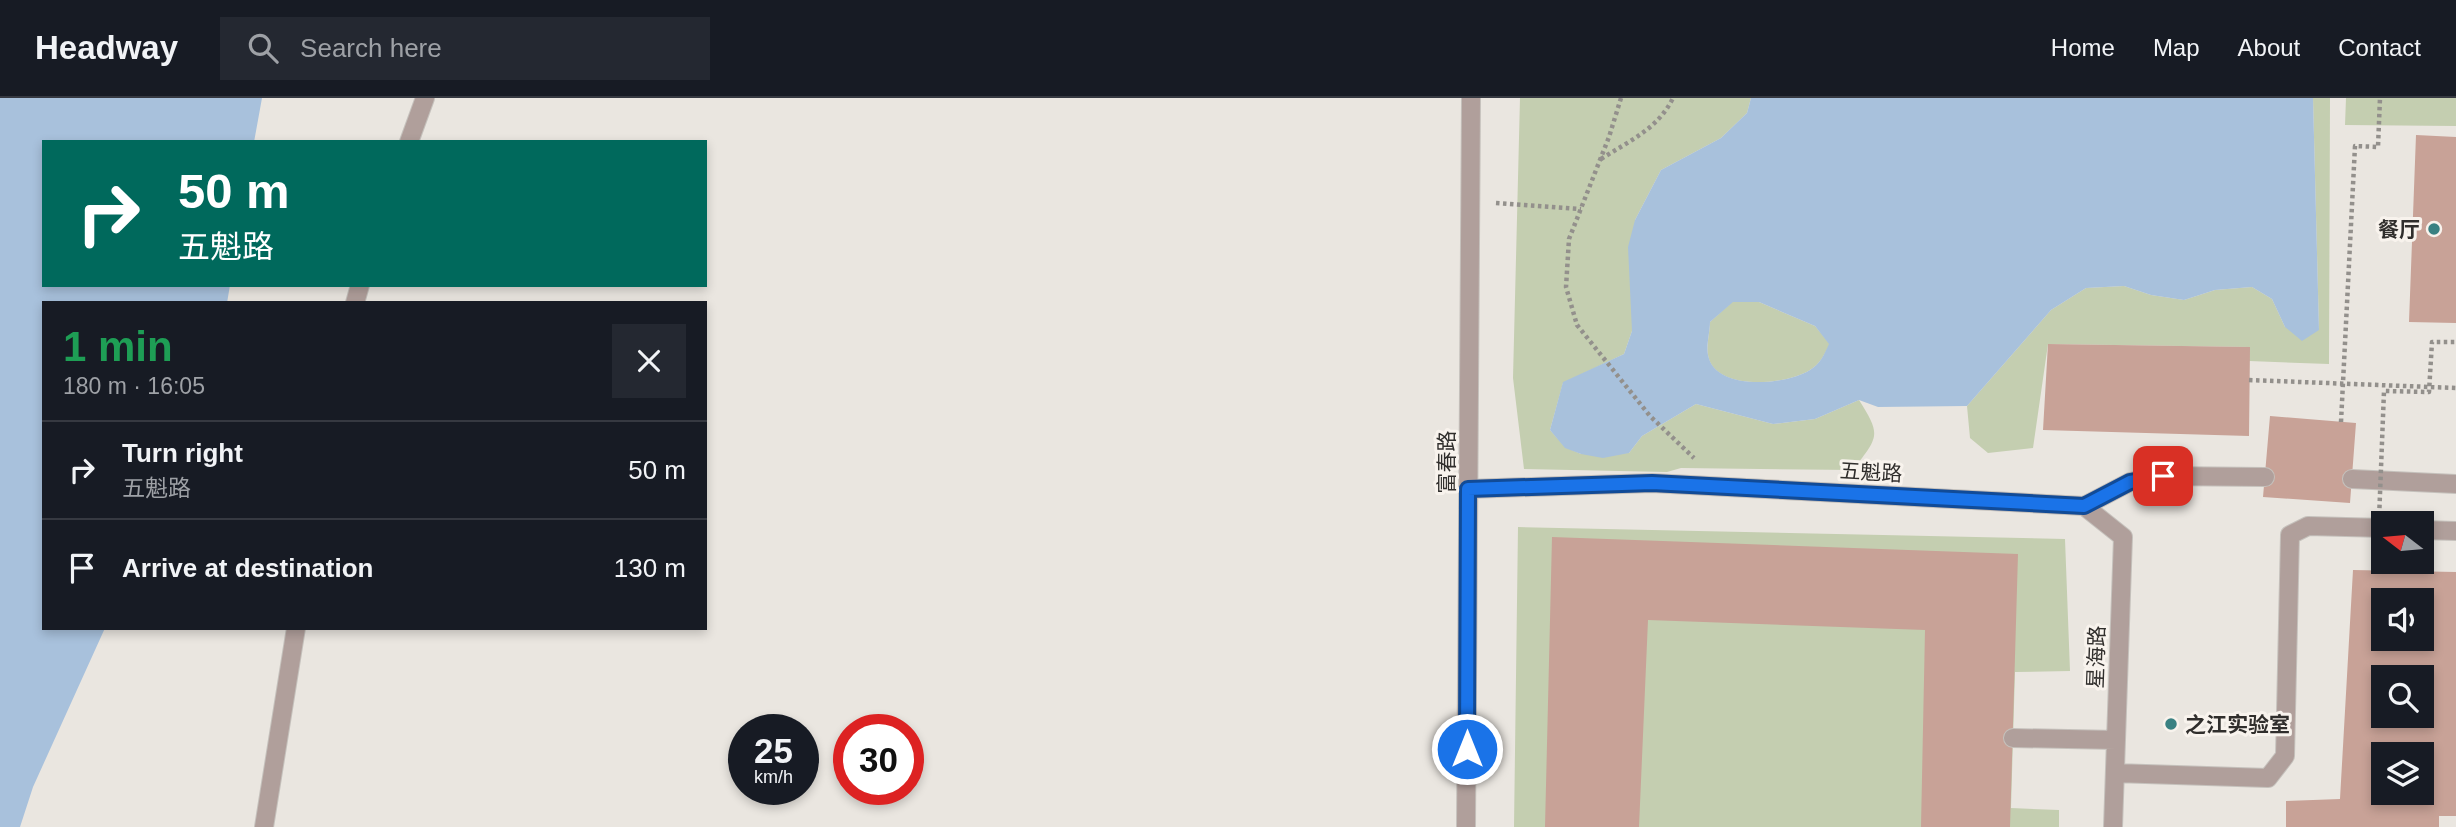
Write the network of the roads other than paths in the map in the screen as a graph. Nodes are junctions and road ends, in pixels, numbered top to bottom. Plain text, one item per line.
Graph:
1 (425, 98) edge
2 (1471, 98) edge
3 (410, 140) edge
4 (2265, 477) dead end
5 (2351, 480) dead end
6 (2456, 484) edge
7 (1468, 489) junction
8 (2084, 506) junction
9 (2371, 528) edge
10 (2434, 530) edge
11 (2456, 531) edge
12 (296, 630) edge
13 (2012, 738) dead end
14 (2116, 740) junction
15 (2115, 773) junction
16 (264, 827) edge
17 (1466, 827) edge
18 (2113, 827) edge

1 - 3 street
2 - 7 street, 富春路
4 - 8 street
5 - 6 street
7 - 8 street, 五魁路
7 - 17 street, 富春路
8 - 14 street, 星海路
9 - 15 street
10 - 11 street
12 - 16 street
13 - 14 street
14 - 15 street, 星海路
15 - 18 street, 星海路

